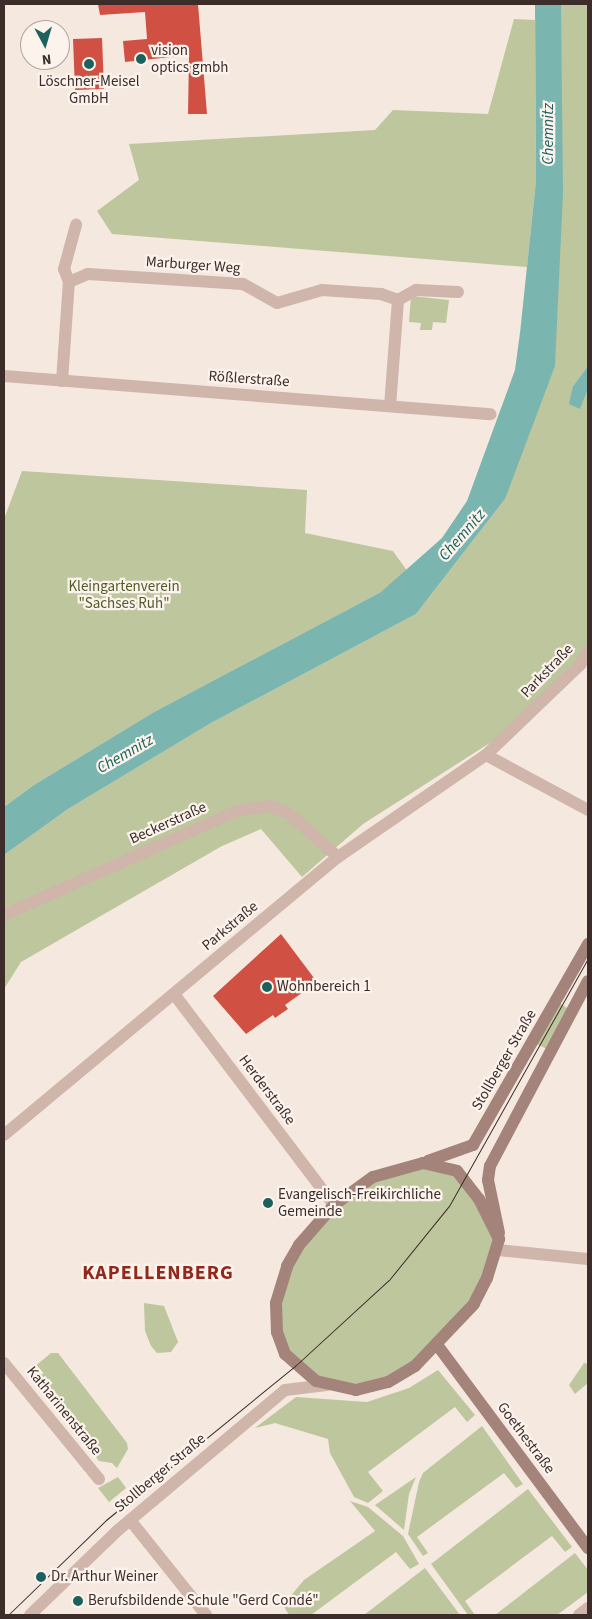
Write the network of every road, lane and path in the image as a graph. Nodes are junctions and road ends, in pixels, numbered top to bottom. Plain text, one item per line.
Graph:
1 (76, 225) dead end
2 (69, 282) junction
3 (458, 292) dead end
4 (398, 300) junction
5 (4, 376) edge
6 (62, 381) junction
7 (390, 406) junction
8 (491, 414) dead end
9 (588, 652) edge
10 (486, 755) junction
11 (588, 810) edge
12 (338, 857) junction
13 (4, 914) edge
14 (588, 944) edge
15 (588, 981) edge
16 (174, 994) junction
17 (4, 1135) edge
18 (423, 1163) junction
19 (334, 1205) junction
20 (498, 1244) junction
21 (588, 1259) edge
22 (438, 1346) junction
23 (4, 1363) edge
24 (327, 1385) junction
25 (98, 1479) dead end
26 (130, 1520) junction
27 (588, 1548) edge
28 (588, 1608) edge
29 (30, 1615) edge
30 (206, 1615) edge
31 (579, 1615) edge

1 - 2 street
2 - 4 street, Marburger Weg
2 - 6 street
3 - 4 street
4 - 7 street
5 - 6 street, Rößlerstraße
6 - 7 street, Rößlerstraße
7 - 8 street, Rößlerstraße
9 - 10 street, Parkstraße
10 - 11 street
10 - 12 street, Parkstraße
12 - 13 street, Beckerstraße
12 - 16 street, Parkstraße
14 - 18 main road, Stollberger Straße
15 - 20 main road
16 - 17 street, Parkstraße
16 - 19 street, Herderstraße
18 - 19 main road, Stollberger Straße
18 - 20 main road
19 - 24 main road, Stollberger Straße
20 - 21 street
20 - 22 main road, Stollberger Straße
22 - 24 main road, Stollberger Straße
22 - 27 main road, Goethestraße
23 - 25 street, Katharinenstraße
24 - 26 street, Stollberger Straße
26 - 29 street, Stollberger Straße
26 - 30 street
28 - 31 street

